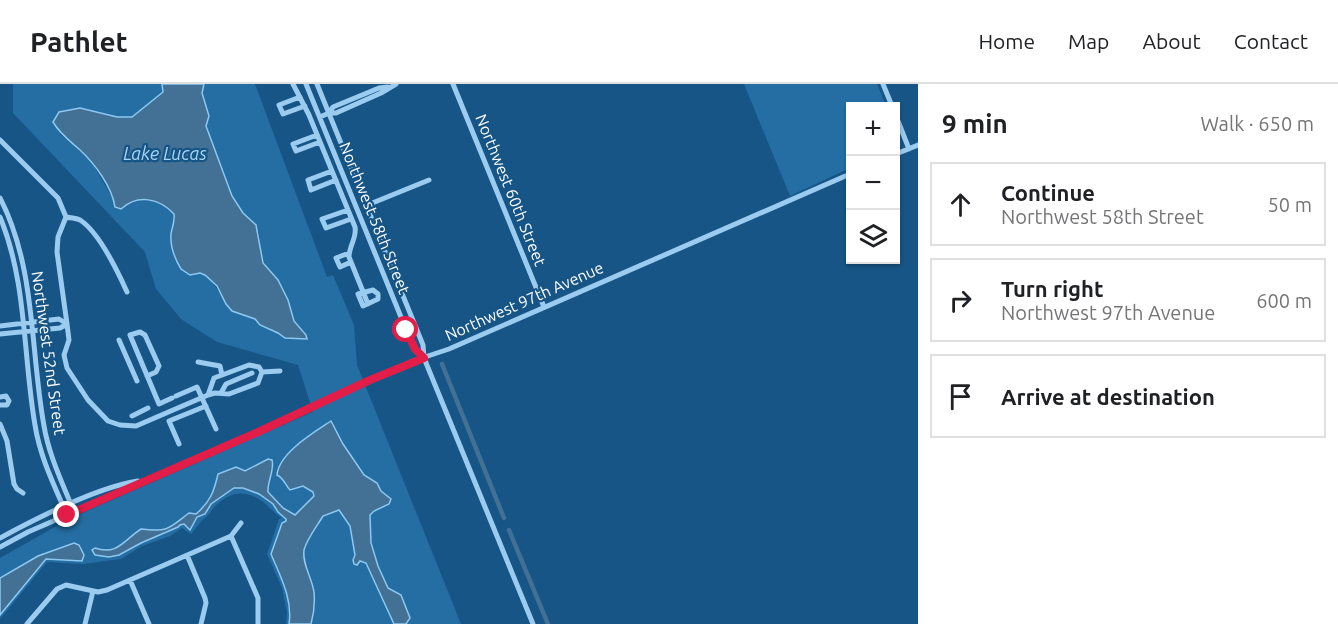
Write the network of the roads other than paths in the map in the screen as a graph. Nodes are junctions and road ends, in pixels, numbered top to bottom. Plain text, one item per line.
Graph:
1 (293, 84) edge
2 (306, 84) edge
3 (317, 84) edge
4 (396, 84) edge
5 (453, 84) edge
6 (883, 84) edge
7 (300, 97) junction
8 (890, 102) edge
9 (304, 106) junction
10 (329, 113) junction
11 (320, 117) junction
12 (900, 126) edge
13 (317, 135) junction
14 (0, 140) edge
15 (320, 142) junction
16 (918, 144) edge
17 (909, 149) junction
18 (900, 152) edge
19 (332, 171) junction
20 (846, 176) edge
21 (336, 180) junction
22 (429, 180) dead end
23 (0, 198) edge
24 (367, 206) junction
25 (358, 209) junction
26 (348, 210) junction
27 (0, 217) edge
28 (66, 217) junction
29 (351, 219) junction
30 (15, 232) junction
31 (7, 235) junction
32 (349, 253) junction
33 (351, 262) junction
34 (127, 292) dead end
35 (363, 292) junction
36 (544, 307) junction
37 (31, 322) junction
38 (22, 324) junction
39 (68, 324) junction
40 (0, 326) edge
41 (32, 331) junction
42 (24, 332) junction
43 (0, 334) edge
44 (119, 340) dead end
45 (424, 358) junction
46 (198, 362) dead end
47 (280, 370) dead end
48 (262, 372) junction
49 (252, 373) dead end
50 (222, 375) junction
51 (147, 376) junction
52 (137, 381) dead end
53 (221, 393) junction
54 (0, 397) edge
55 (205, 397) junction
56 (159, 404) junction
57 (0, 405) edge
58 (206, 406) junction
59 (148, 408) dead end
60 (164, 415) junction
61 (132, 416) dead end
62 (1, 427) edge
63 (216, 429) dead end
64 (179, 444) dead end
65 (50, 452) junction
66 (8, 453) junction
67 (42, 454) junction
68 (0, 456) edge
69 (143, 481) junction
70 (23, 493) dead end
71 (71, 504) junction
72 (63, 507) junction
73 (74, 512) junction
74 (67, 515) junction
75 (241, 523) dead end
76 (231, 536) junction
77 (0, 538) edge
78 (0, 548) edge
79 (187, 555) junction
80 (130, 580) junction
81 (93, 591) junction
82 (27, 624) edge
83 (85, 624) edge
84 (149, 624) edge
85 (201, 624) edge
86 (258, 624) edge
87 (533, 624) edge

1 - 7 street
2 - 11 street, Northwest 58th Street
3 - 10 street, Northwest 58th Street
4 - 10 street
5 - 36 street, Northwest 60th Street
6 - 8 street
7 - 9 street
7 - 9 street
9 - 13 street
10 - 11 street
10 - 24 street, Northwest 58th Street
11 - 25 street, Northwest 58th Street
12 - 17 street
13 - 15 street
13 - 15 street
14 - 28 street
15 - 19 street
16 - 17 street
17 - 18 street
19 - 21 street
19 - 21 street
20 - 36 street, Northwest 97th Avenue
21 - 26 street
22 - 24 street
23 - 30 street, Northwest 52nd Street
24 - 25 street
24 - 45 street, Northwest 58th Street
25 - 45 street, Northwest 58th Street
26 - 29 street
26 - 29 street
27 - 31 street, Northwest 52nd Street
28 - 34 street
28 - 39 street, Northwest 52nd Street
29 - 32 street
30 - 31 street
30 - 37 street, Northwest 52nd Street
31 - 38 street, Northwest 52nd Street
32 - 33 street
32 - 33 street
33 - 35 street
35 - 35 street
36 - 45 street, Northwest 97th Avenue
37 - 38 street
37 - 39 street
37 - 41 street, Northwest 52nd Street
38 - 40 street
38 - 42 street, Northwest 52nd Street
39 - 41 street
39 - 60 street, Northwest 52nd Street
41 - 42 street
41 - 65 street, Northwest 52nd Street
42 - 43 street
42 - 67 street, Northwest 52nd Street
44 - 52 street
45 - 69 street, Northwest 97th Avenue
45 - 87 street, Northwest 58th Street
46 - 50 street
47 - 48 street
48 - 50 street
48 - 53 street, Northwest 52nd Street
49 - 53 street
50 - 55 street
51 - 51 street
51 - 56 street
53 - 55 street, Northwest 52nd Street
54 - 57 street
55 - 56 street
55 - 58 street
55 - 60 street, Northwest 52nd Street
56 - 60 street
58 - 63 street
58 - 64 street
59 - 61 street
62 - 66 street
65 - 67 street
65 - 71 street, Northwest 52nd Street
66 - 68 street
66 - 70 street
67 - 72 street, Northwest 52nd Street
69 - 71 street, Northwest 97th Avenue
69 - 73 street, Northwest 97th Avenue
71 - 72 street, Northwest 97th Avenue
71 - 73 street, Northwest 52nd Street
72 - 74 street, Northwest 52nd Street
72 - 77 street, Northwest 97th Avenue
73 - 74 street, Northwest 97th Avenue
74 - 78 street, Northwest 97th Avenue
75 - 76 street
76 - 79 street
76 - 86 street
79 - 80 street
79 - 85 street
80 - 81 street
80 - 84 street
81 - 82 street
81 - 83 street

